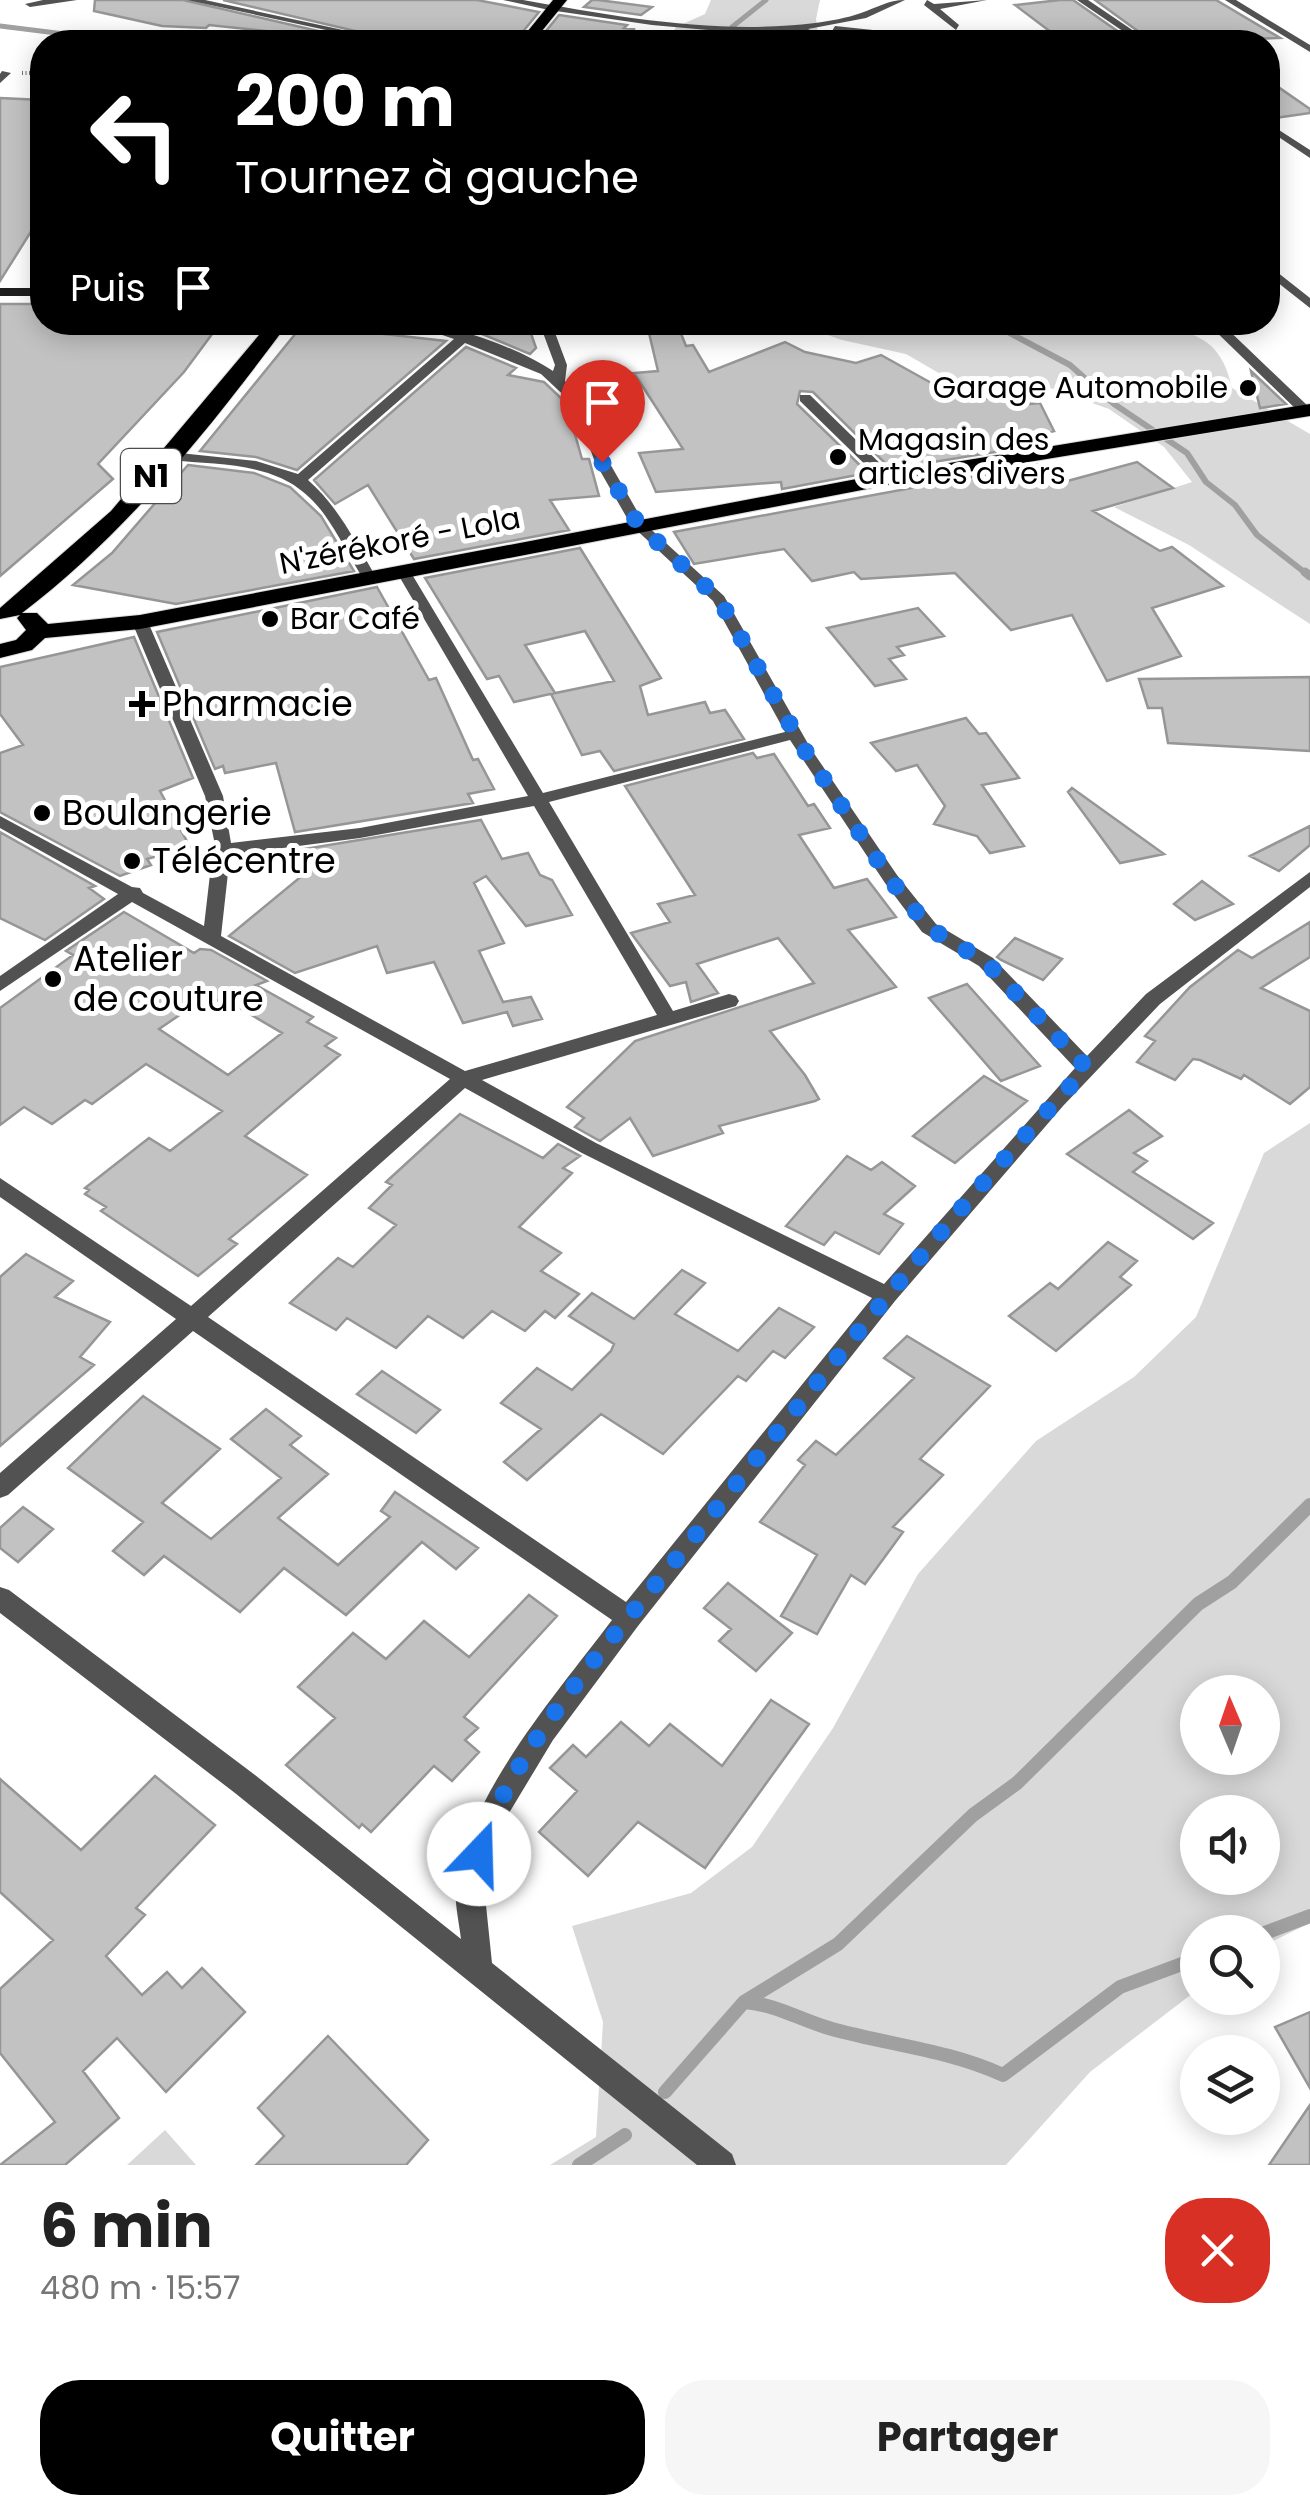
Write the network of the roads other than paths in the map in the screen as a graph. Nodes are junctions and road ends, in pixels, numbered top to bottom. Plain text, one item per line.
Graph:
1 (72, 0) edge
2 (192, 0) edge
3 (508, 0) edge
4 (900, 0) edge
5 (982, 0) edge
6 (1082, 0) edge
7 (1230, 0) edge
8 (30, 4) dead end
9 (557, 4) edge
10 (928, 4) edge
11 (956, 27) dead end
12 (800, 29) junction
13 (336, 30) edge
14 (536, 30) edge
15 (818, 30) edge
16 (1127, 30) edge
17 (1279, 30) edge
18 (1280, 31) edge
19 (1310, 49) edge
20 (1280, 134) edge
21 (1310, 155) edge
22 (1280, 278) edge
23 (0, 292) edge
24 (30, 292) edge
25 (1310, 304) edge
26 (269, 335) edge
27 (453, 335) edge
28 (550, 335) edge
29 (1226, 335) edge
30 (463, 338) junction
31 (558, 382) junction
32 (806, 398) dead end
33 (1308, 410) edge
34 (170, 456) junction
35 (888, 479) junction
36 (299, 480) junction
37 (638, 524) junction
38 (404, 571) junction
39 (370, 577) junction
40 (3, 615) edge
41 (140, 622) junction
42 (38, 632) junction
43 (0, 651) edge
44 (795, 734) junction
45 (536, 800) junction
46 (0, 821) edge
47 (222, 850) junction
48 (1310, 878) edge
49 (134, 892) junction
50 (212, 936) junction
51 (0, 985) edge
52 (729, 1001) dead end
53 (668, 1018) junction
54 (1087, 1068) junction
55 (464, 1078) junction
56 (0, 1186) edge
57 (887, 1295) junction
58 (194, 1317) junction
59 (0, 1488) edge
60 (0, 1598) edge
61 (630, 1618) junction
62 (478, 1972) junction
63 (721, 2165) edge

1 - 8 street
2 - 13 street
3 - 9 street
4 - 12 street
5 - 10 street
6 - 16 street
7 - 17 street
9 - 12 street
9 - 14 highway
10 - 11 street
12 - 15 street
18 - 19 street
20 - 21 street
22 - 25 street
23 - 24 street
26 - 34 highway, N1
27 - 30 street
28 - 31 street
29 - 33 street
30 - 31 street
30 - 36 street
31 - 37 street
32 - 35 street
33 - 35 highway, N'zérékoré - Lola
34 - 36 street
34 - 40 highway, N1
35 - 37 highway, N'zérékoré - Lola
36 - 39 street
37 - 38 highway, N'zérékoré - Lola
37 - 44 street
38 - 39 highway, N'zérékoré - Lola
38 - 45 street
39 - 41 highway, N'zérékoré - Lola
40 - 42 highway
41 - 42 highway, N'zérékoré - Lola
41 - 47 street
42 - 43 highway
44 - 45 street
44 - 54 street
45 - 47 street
45 - 53 street
46 - 49 street
47 - 50 street
48 - 54 street
49 - 50 street
49 - 51 street
50 - 55 street
52 - 53 street
53 - 55 street
54 - 57 street
55 - 57 street
55 - 58 street
56 - 58 street
57 - 61 street
58 - 59 street
58 - 61 street
60 - 62 street
61 - 62 street
62 - 63 street

